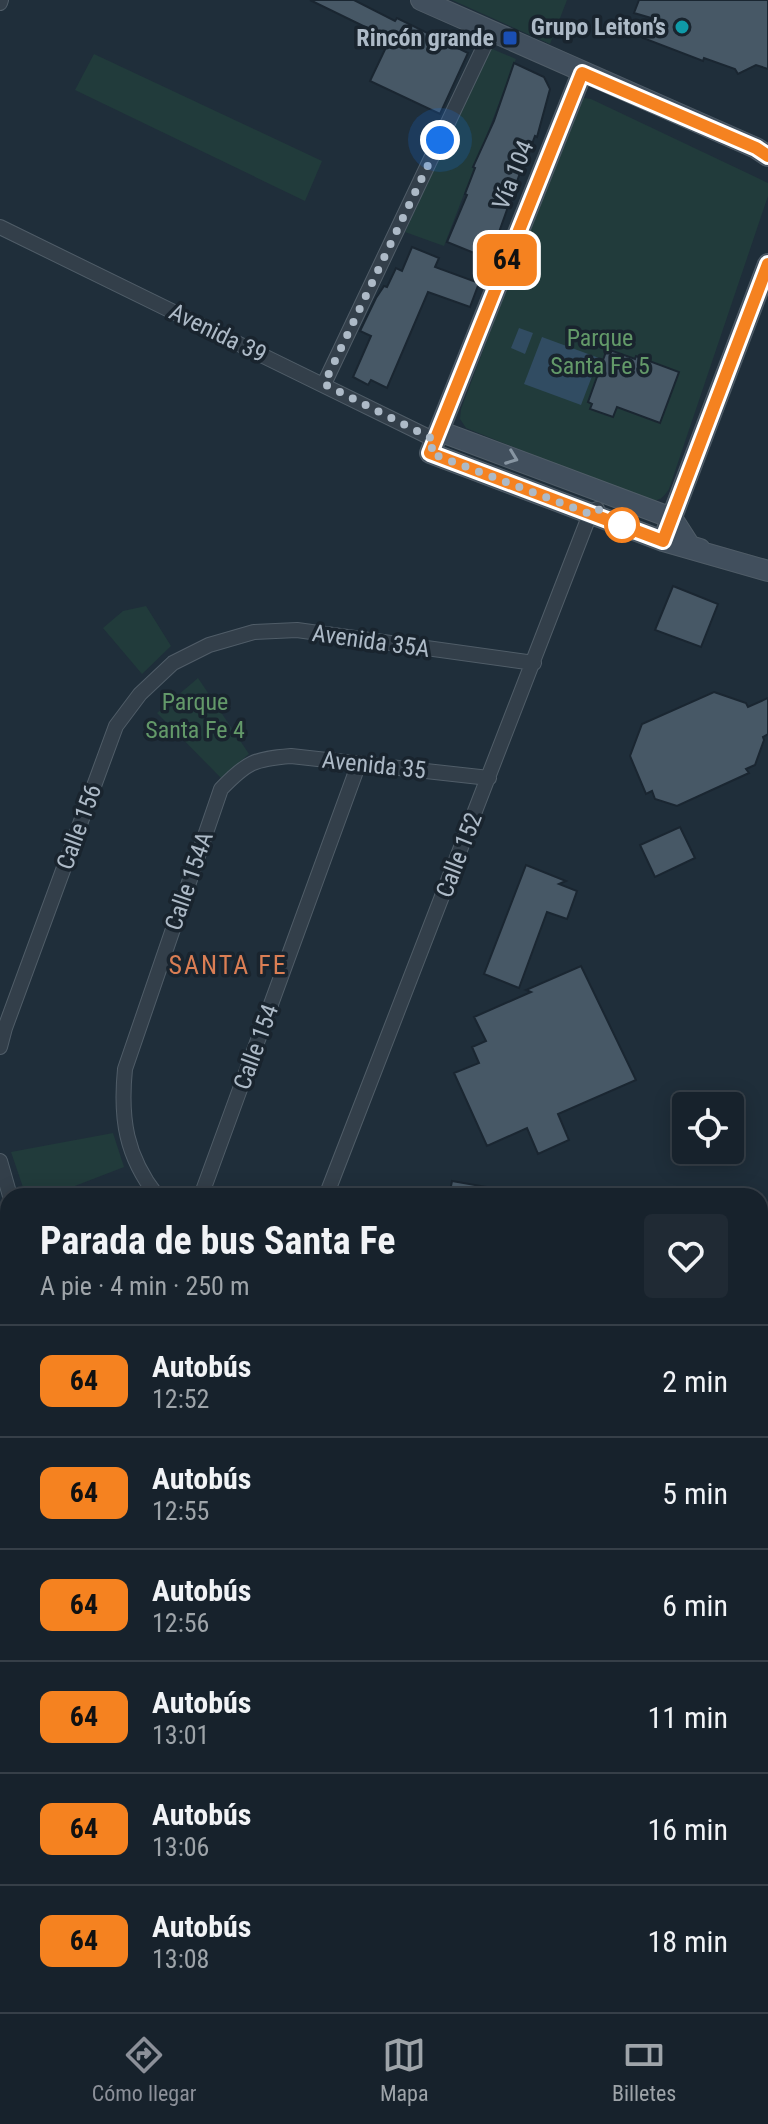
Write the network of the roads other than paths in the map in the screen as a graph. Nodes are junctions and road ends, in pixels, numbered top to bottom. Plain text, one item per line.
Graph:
1 (421, 0) edge
2 (491, 32) junction
3 (582, 73) junction
4 (768, 156) edge
5 (0, 227) edge
6 (768, 264) edge
7 (324, 384) junction
8 (437, 436) junction
9 (590, 514) junction
10 (667, 532) junction
11 (768, 570) edge
12 (209, 645) joint
13 (534, 663) junction
14 (259, 758) joint
15 (359, 763) junction
16 (489, 778) junction
17 (0, 1047) edge
18 (0, 1162) edge
19 (8, 1188) edge
20 (152, 1188) edge
21 (204, 1188) edge
22 (329, 1188) edge

1 - 2 main road
2 - 3 main road
2 - 7 street
3 - 4 main road
3 - 8 main road, Vía 104
5 - 7 street, Avenida 39
6 - 10 main road
7 - 8 street, Avenida 39
8 - 9 main road
8 -> 10 main road
9 - 10 main road
9 - 13 street, Calle 152
10 - 11 main road
10 - 11 main road
12 - 13 street, Avenida 35A
12 - 17 street, Calle 156
13 - 16 street, Calle 152
14 - 15 street, Avenida 35
14 - 20 street, Calle 154A
15 - 16 street, Avenida 35
15 - 21 street, Calle 154
16 - 22 street, Calle 152
18 - 19 street

